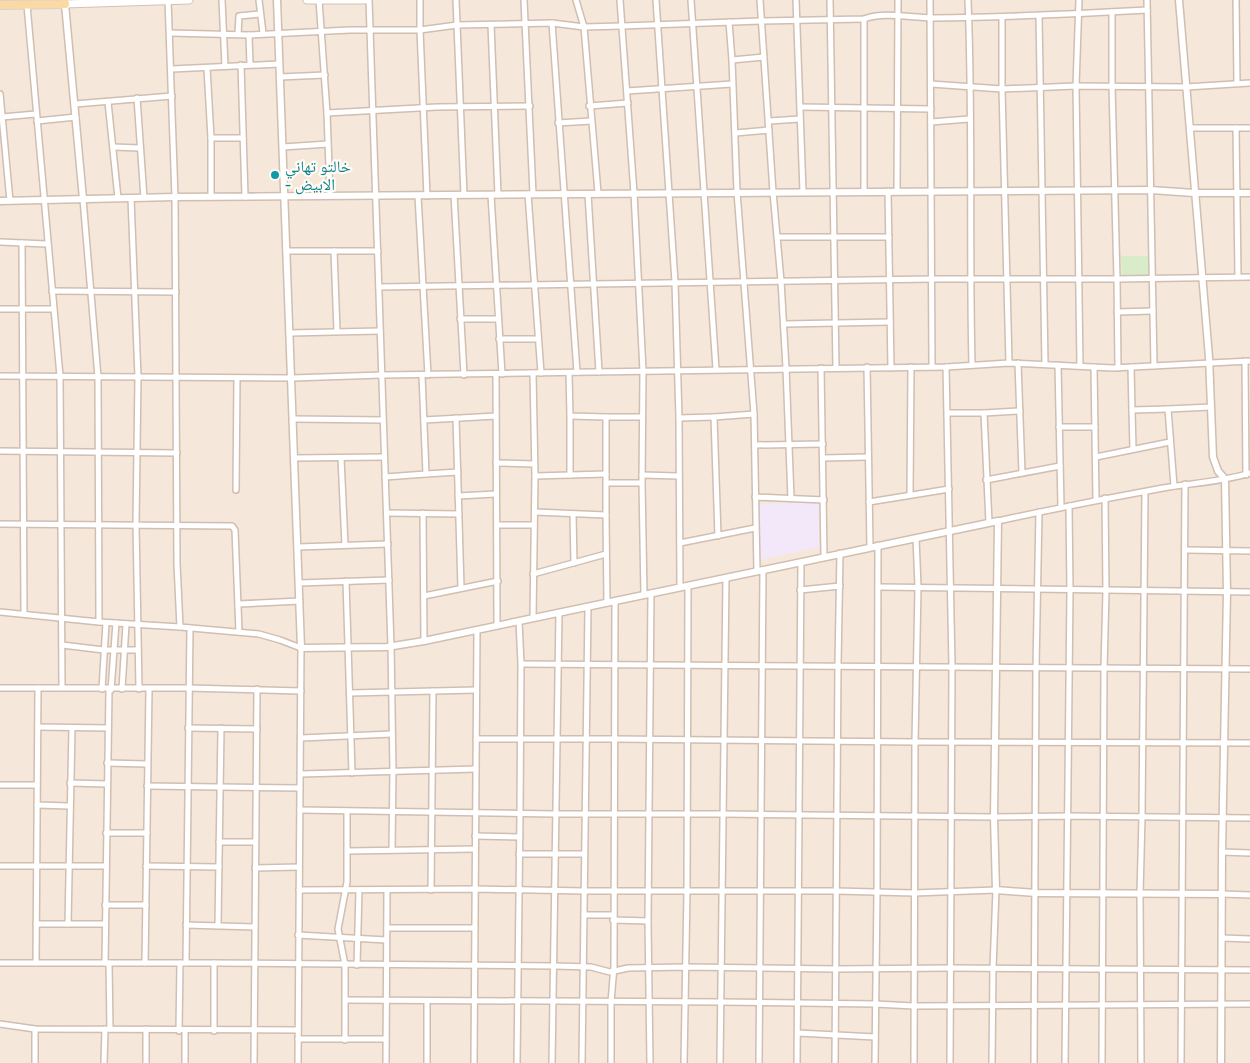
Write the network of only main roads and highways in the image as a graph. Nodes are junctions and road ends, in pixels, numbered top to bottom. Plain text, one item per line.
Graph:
1 (168, 0) edge
2 (189, 0) edge
3 (307, 0) edge
4 (319, 0) edge
5 (365, 0) edge
6 (64, 2) edge
7 (17, 3) edge
8 (0, 5) edge

1 - 2 main road
1 - 6 main road
3 - 4 main road
4 - 5 main road
6 - 7 main road
7 - 8 main road

